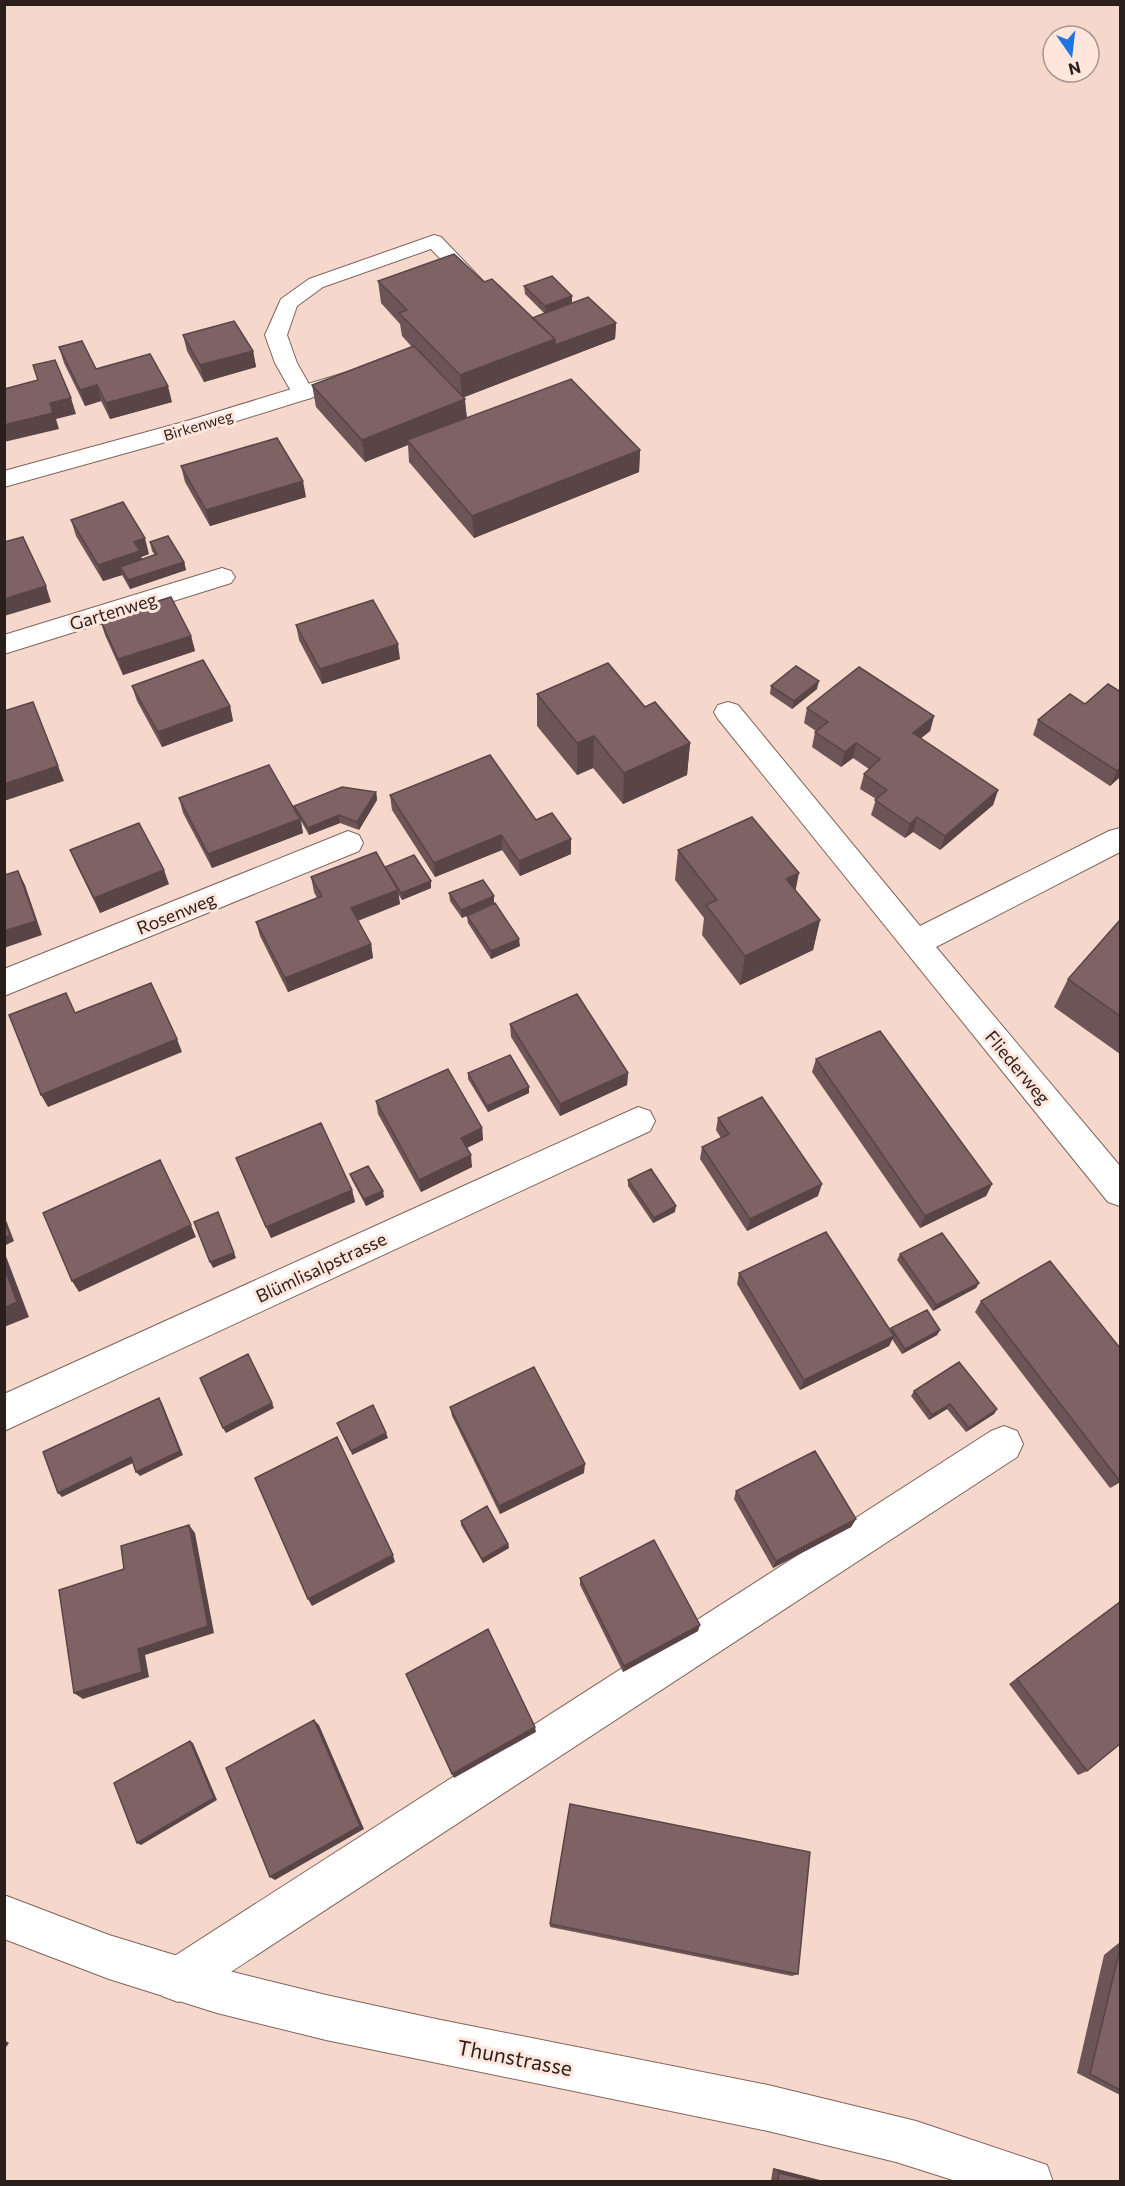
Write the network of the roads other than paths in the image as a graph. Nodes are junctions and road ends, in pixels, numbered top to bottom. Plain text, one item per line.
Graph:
1 (489, 298) edge
2 (378, 369) edge
3 (303, 393) junction
4 (4, 479) edge
5 (222, 577) dead end
6 (4, 645) edge
7 (728, 712) dead end
8 (1120, 839) edge
9 (348, 843) dead end
10 (917, 942) junction
11 (4, 983) edge
12 (638, 1121) dead end
13 (1120, 1191) edge
14 (4, 1413) edge
15 (1004, 1444) dead end
16 (4, 1917) edge
17 (178, 1980) junction
18 (1030, 2181) edge

1 - 3 lane
2 - 3 street, Birkenweg
3 - 4 street, Birkenweg
5 - 6 street, Gartenweg
7 - 10 street, Fliederweg
8 - 10 street
9 - 11 street, Rosenweg
10 - 13 street, Fliederweg
12 - 14 street, Blümlisalpstrasse
15 - 17 street
16 - 17 street, Thunstrasse
17 - 18 street, Thunstrasse

